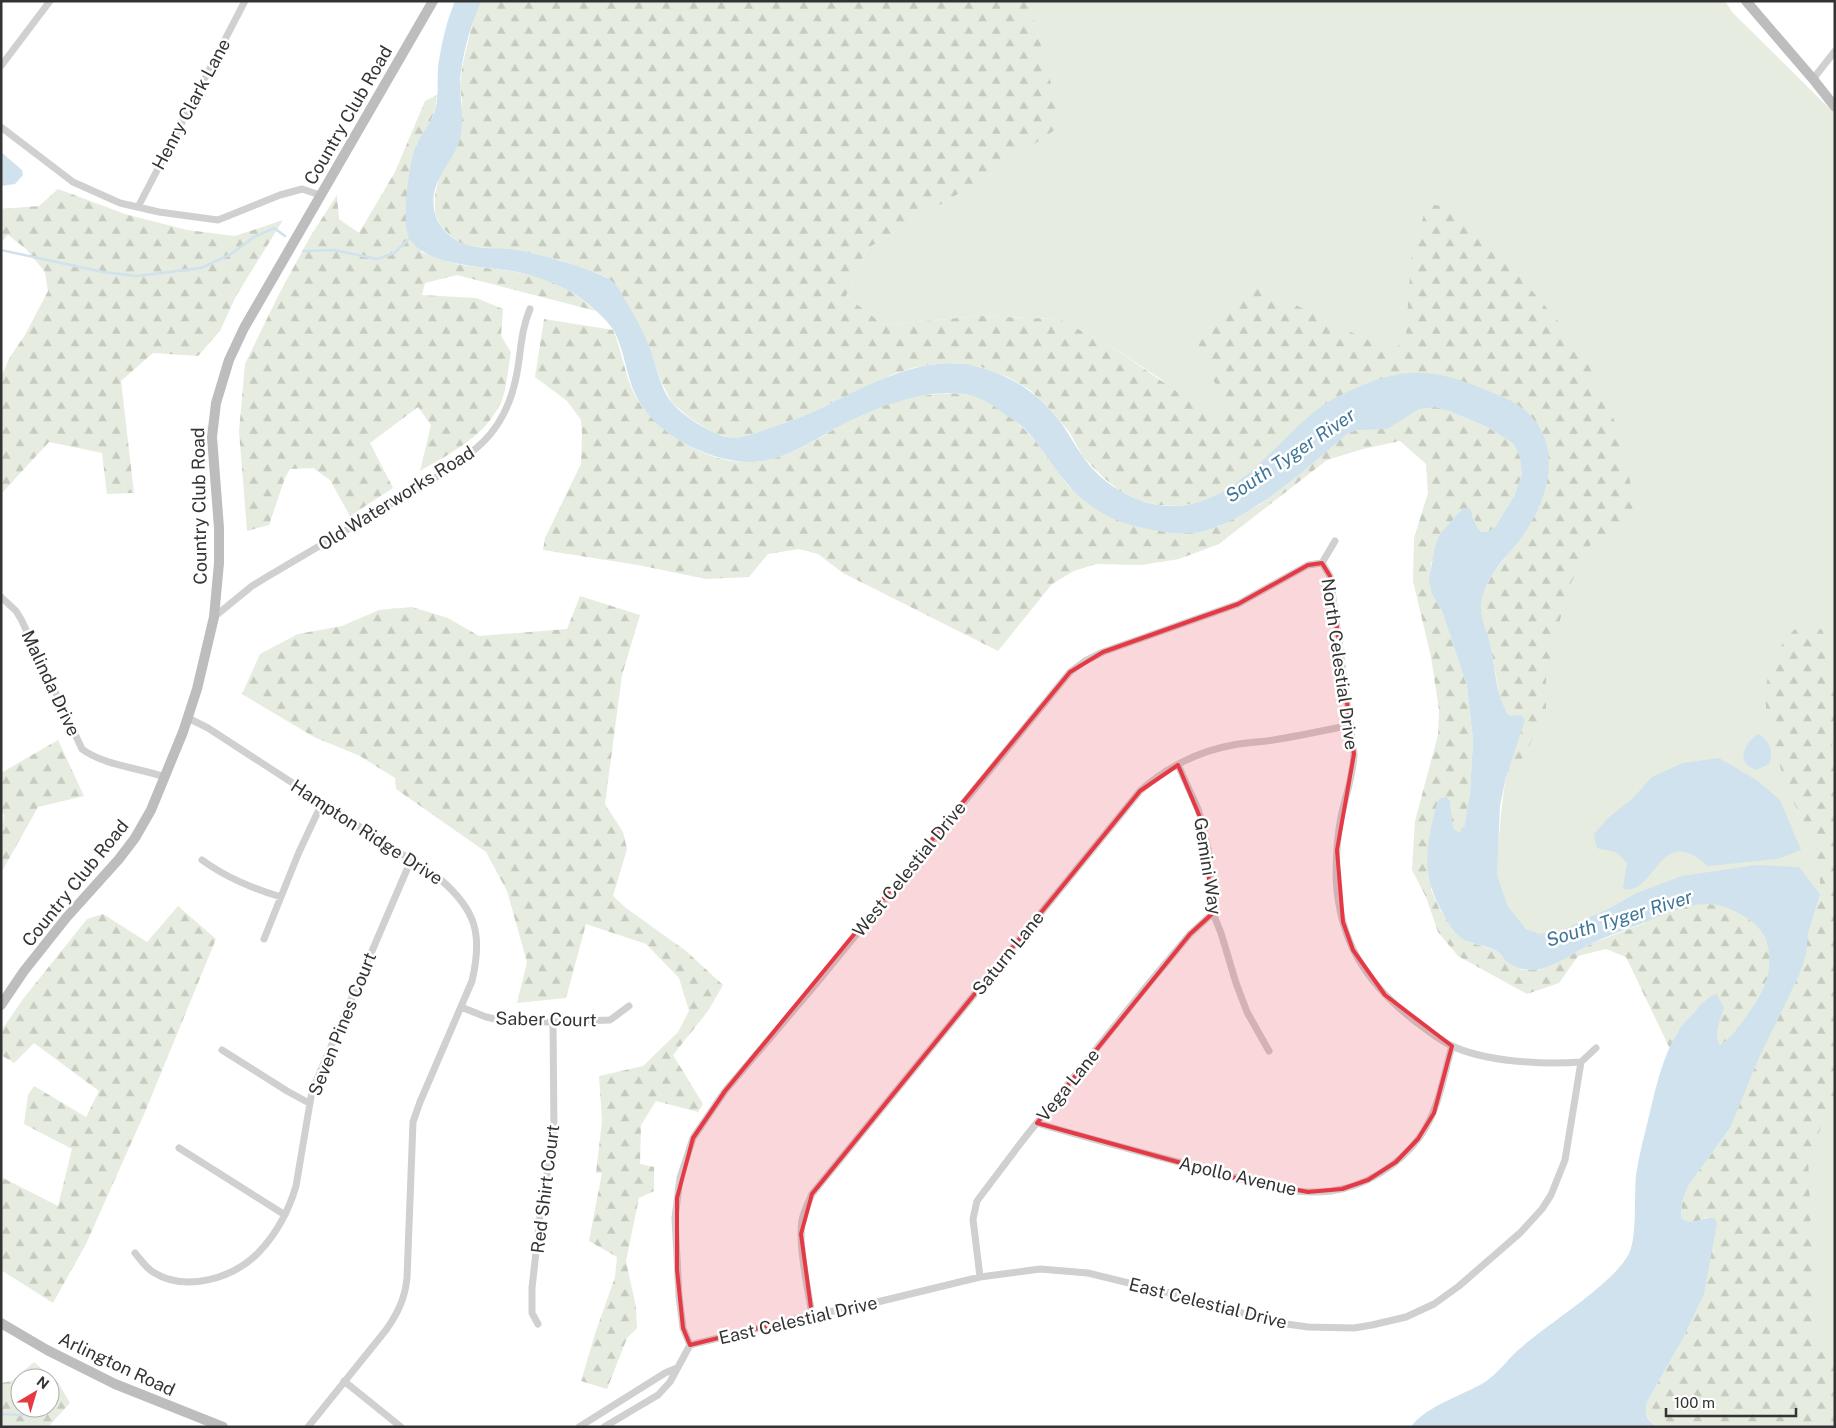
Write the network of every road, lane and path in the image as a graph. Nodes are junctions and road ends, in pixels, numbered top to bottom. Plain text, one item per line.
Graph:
1 (50, 1) edge
2 (245, 1) edge
3 (433, 1) edge
4 (1746, 1) edge
5 (1835, 51) edge
6 (1, 66) edge
7 (1813, 79) junction
8 (1835, 107) edge
9 (1, 127) edge
10 (320, 195) junction
11 (138, 207) junction
12 (530, 309) dead end
13 (1335, 541) dead end
14 (1322, 563) junction
15 (1, 597) edge
16 (214, 617) junction
17 (188, 718) junction
18 (1351, 725) junction
19 (1178, 765) junction
20 (165, 777) junction
21 (322, 802) junction
22 (202, 860) dead end
23 (411, 860) junction
24 (281, 897) junction
25 (1213, 913) junction
26 (264, 939) dead end
27 (1, 1005) edge
28 (629, 1006) dead end
29 (461, 1007) junction
30 (553, 1022) junction
31 (1452, 1046) junction
32 (1596, 1048) dead end
33 (222, 1050) dead end
34 (1269, 1051) dead end
35 (1582, 1062) junction
36 (309, 1103) junction
37 (1037, 1123) junction
38 (179, 1148) dead end
39 (285, 1216) junction
40 (135, 1253) dead end
41 (980, 1277) junction
42 (812, 1314) junction
43 (1, 1323) edge
44 (538, 1324) dead end
45 (690, 1346) junction
46 (677, 1368) junction
47 (344, 1381) junction
48 (223, 1427) edge
49 (308, 1427) edge
50 (401, 1427) edge
51 (579, 1427) edge
52 (604, 1427) edge

1 - 6 street
2 - 11 street, Henry Clark Lane
3 - 10 street, Country Club Road
4 - 7 street
5 - 7 street
7 - 8 street
9 - 11 street
10 - 11 street
10 - 16 street, Country Club Road
12 - 16 street, Old Waterworks Road
13 - 14 street
14 - 18 street, North Celestial Drive
14 - 45 street, West Celestial Drive
15 - 20 street, Malinda Drive
16 - 17 street, Country Club Road
17 - 20 street, Country Club Road
17 - 21 street, Hampton Ridge Drive
18 - 19 street, Saturn Lane
18 - 31 street, North Celestial Drive
19 - 25 street, Gemini Way
19 - 42 street, Saturn Lane
20 - 27 street, Country Club Road
21 - 23 street, Hampton Ridge Drive
21 - 24 street
22 - 24 street
23 - 29 street, Hampton Ridge Drive
23 - 36 street, Seven Pines Court
24 - 26 street
25 - 34 street, Gemini Way
25 - 37 street, Vega Lane
28 - 30 street, Saber Court
29 - 30 street, Saber Court
29 - 47 street, Hampton Ridge Drive
30 - 44 street, Red Shirt Court
31 - 35 street, North Celestial Drive
31 - 37 street, Apollo Avenue
32 - 35 street
33 - 36 street
35 - 41 street, East Celestial Drive
36 - 39 street, Seven Pines Court
37 - 41 street, Vega Lane
38 - 39 street
39 - 40 street, Seven Pines Court
41 - 42 street, East Celestial Drive
42 - 45 street, East Celestial Drive
43 - 48 street, Arlington Road
45 - 46 street
46 - 51 street
46 - 52 street
47 - 49 street, Hampton Ridge Drive
47 - 50 street

